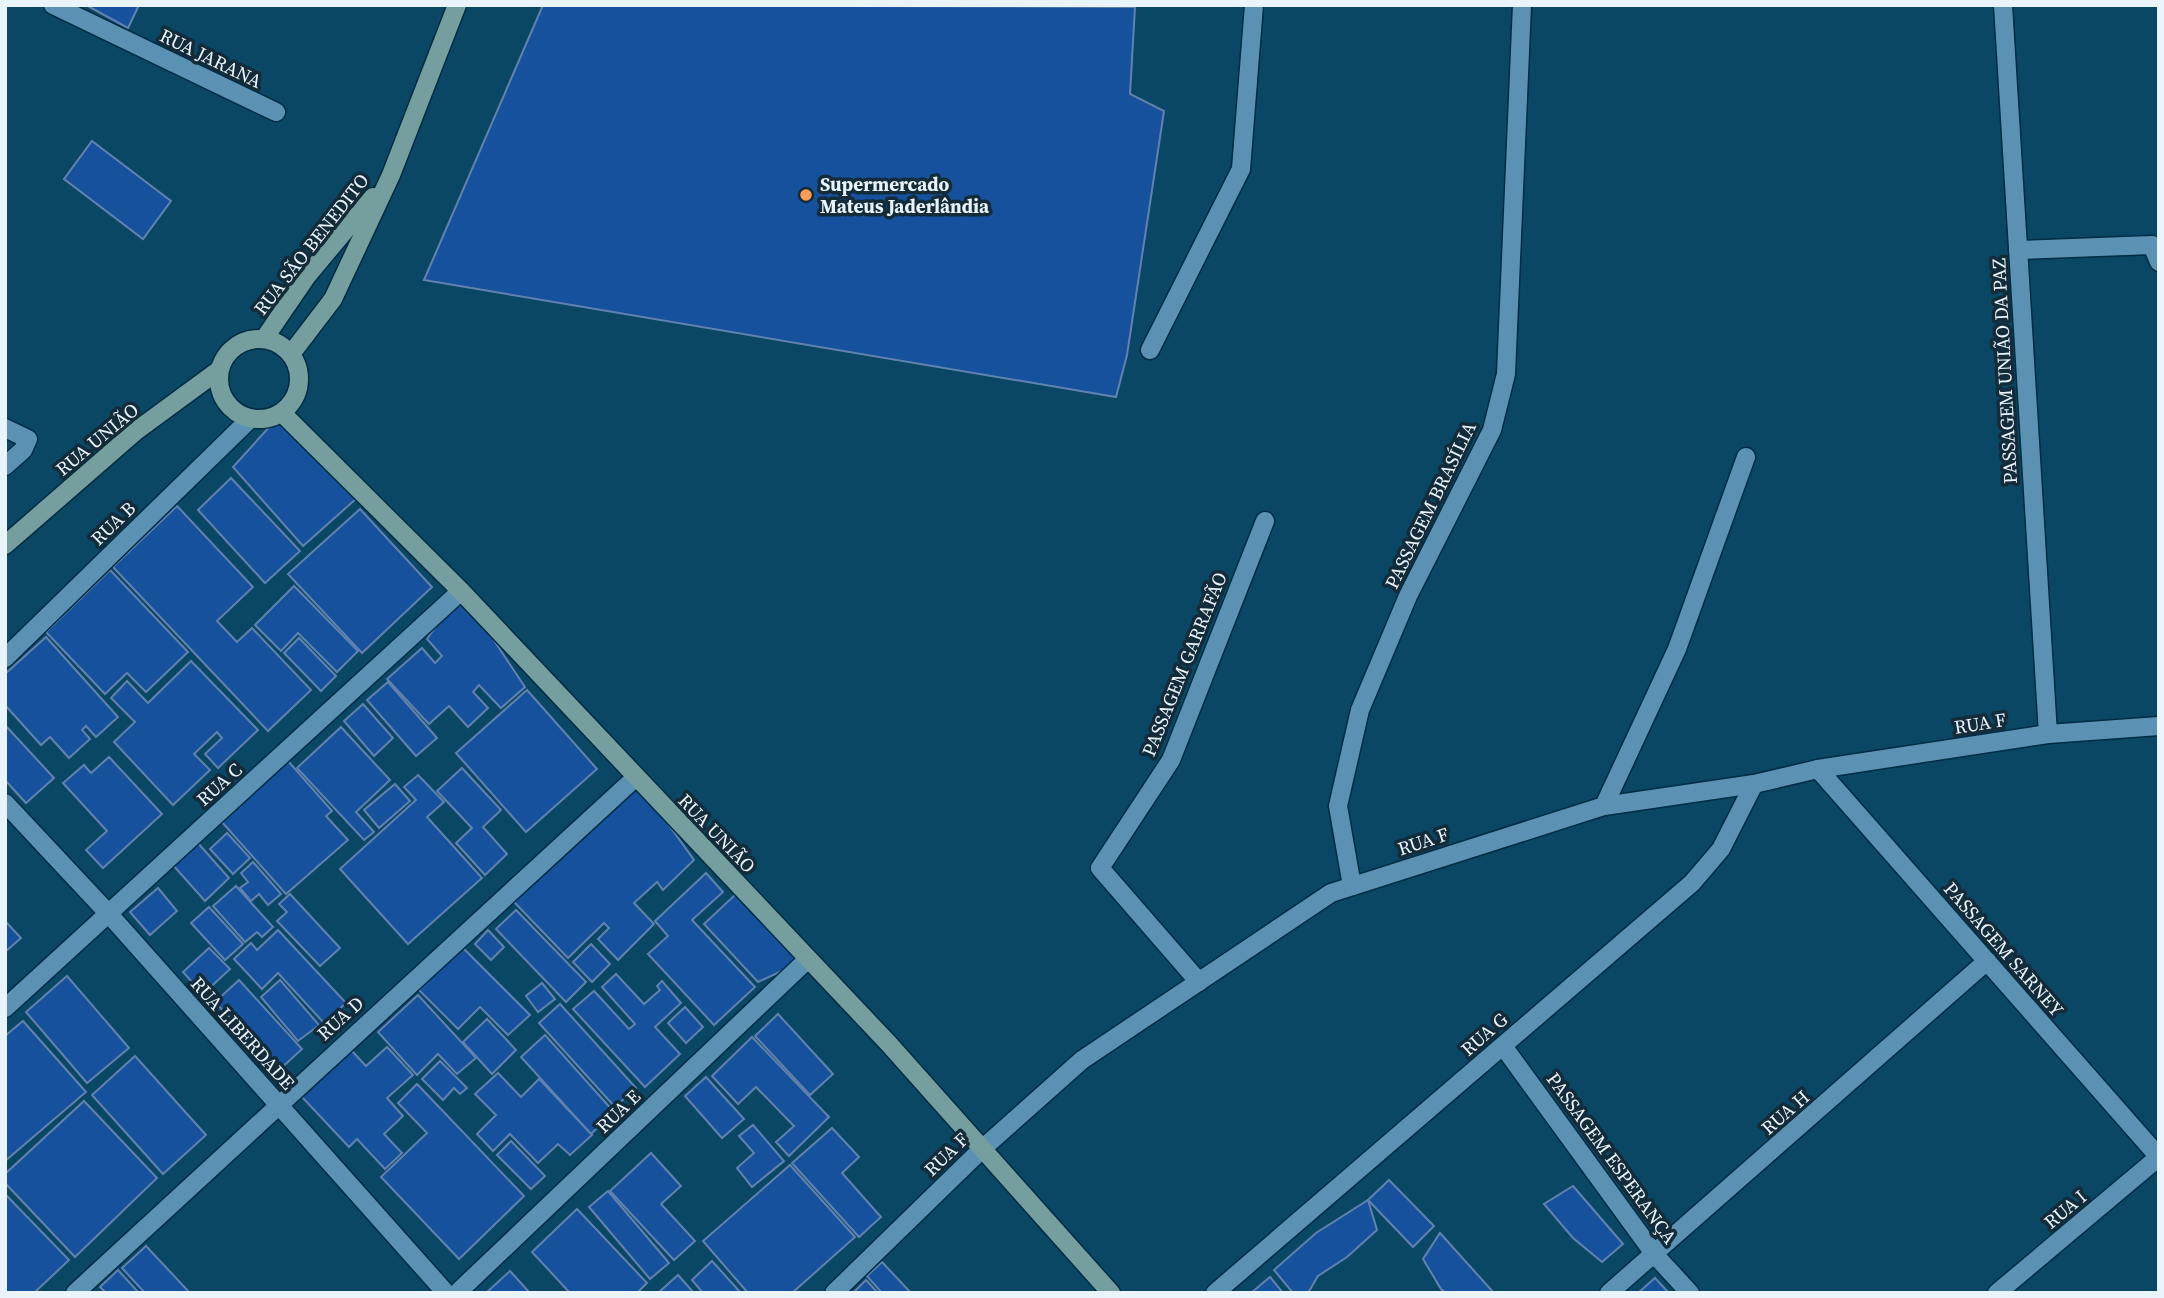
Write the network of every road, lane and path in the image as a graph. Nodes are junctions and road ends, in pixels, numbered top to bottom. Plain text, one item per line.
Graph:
1 (53, 5) edge
2 (457, 5) edge
3 (1254, 5) edge
4 (1522, 5) edge
5 (2003, 5) edge
6 (276, 112) dead end
7 (391, 175) junction
8 (2018, 250) junction
9 (2159, 262) edge
10 (264, 339) junction
11 (1150, 349) dead end
12 (291, 354) junction
13 (219, 370) junction
14 (282, 412) junction
15 (250, 419) junction
16 (5, 428) edge
17 (1746, 457) dead end
18 (5, 466) edge
19 (1265, 521) dead end
20 (5, 545) edge
21 (461, 591) junction
22 (5, 658) edge
23 (2159, 726) edge
24 (2048, 734) junction
25 (1818, 769) junction
26 (635, 778) junction
27 (1754, 785) junction
28 (5, 803) edge
29 (1604, 806) junction
30 (1352, 886) junction
31 (108, 914) junction
32 (808, 959) junction
33 (1987, 961) junction
34 (1199, 982) junction
35 (5, 1008) edge
36 (1503, 1046) junction
37 (278, 1103) junction
38 (982, 1149) junction
39 (2159, 1157) edge
40 (1655, 1255) junction
41 (75, 1293) edge
42 (446, 1293) edge
43 (457, 1293) edge
44 (834, 1293) edge
45 (1111, 1293) edge
46 (1215, 1293) edge
47 (1609, 1293) edge
48 (1690, 1293) edge
49 (1997, 1293) edge

1 - 6 street, RUA JARANA
2 - 7 main road, RUA SÃO BENEDITO
3 - 11 street
4 - 30 street, PASSAGEM BRASÍLIA
5 - 8 street, PASSAGEM UNIÃO DA PAZ
7 - 10 main road, RUA SÃO BENEDITO
7 - 12 main road, RUA SÃO BENEDITO
8 - 9 street
8 - 24 street, PASSAGEM UNIÃO DA PAZ
10 - 12 main road
10 - 13 main road
12 - 14 main road
13 - 15 main road
13 - 20 main road, RUA UNIÃO
14 - 15 main road
14 - 21 main road, RUA UNIÃO
15 - 22 street, RUA B
16 - 18 street
17 - 29 street
19 - 34 street, PASSAGEM GARRAFÃO
21 - 26 main road, RUA UNIÃO
21 - 31 street, RUA C
23 - 24 street, RUA F
24 - 25 street, RUA F
25 - 27 street, RUA F
25 - 33 street, PASSAGEM SARNEY
26 - 32 main road, RUA UNIÃO
26 - 37 street, RUA D
27 - 29 street, RUA F
27 - 36 street, RUA G
28 - 31 street, RUA LIBERDADE
29 - 30 street, RUA F
30 - 34 street, RUA F
31 - 35 street, RUA C
31 - 37 street, RUA LIBERDADE
32 - 38 main road, RUA UNIÃO
32 - 43 street, RUA E
33 - 39 street, PASSAGEM SARNEY
33 - 40 street, RUA H
34 - 38 street, RUA F
36 - 40 street, PASSAGEM ESPERANÇA
36 - 46 street, RUA G
37 - 41 street, RUA D
37 - 42 street, RUA LIBERDADE
38 - 44 street, RUA F
38 - 45 main road, RUA UNIÃO
39 - 49 street, RUA I
40 - 47 street, RUA H
40 - 48 street, PASSAGEM ESPERANÇA

